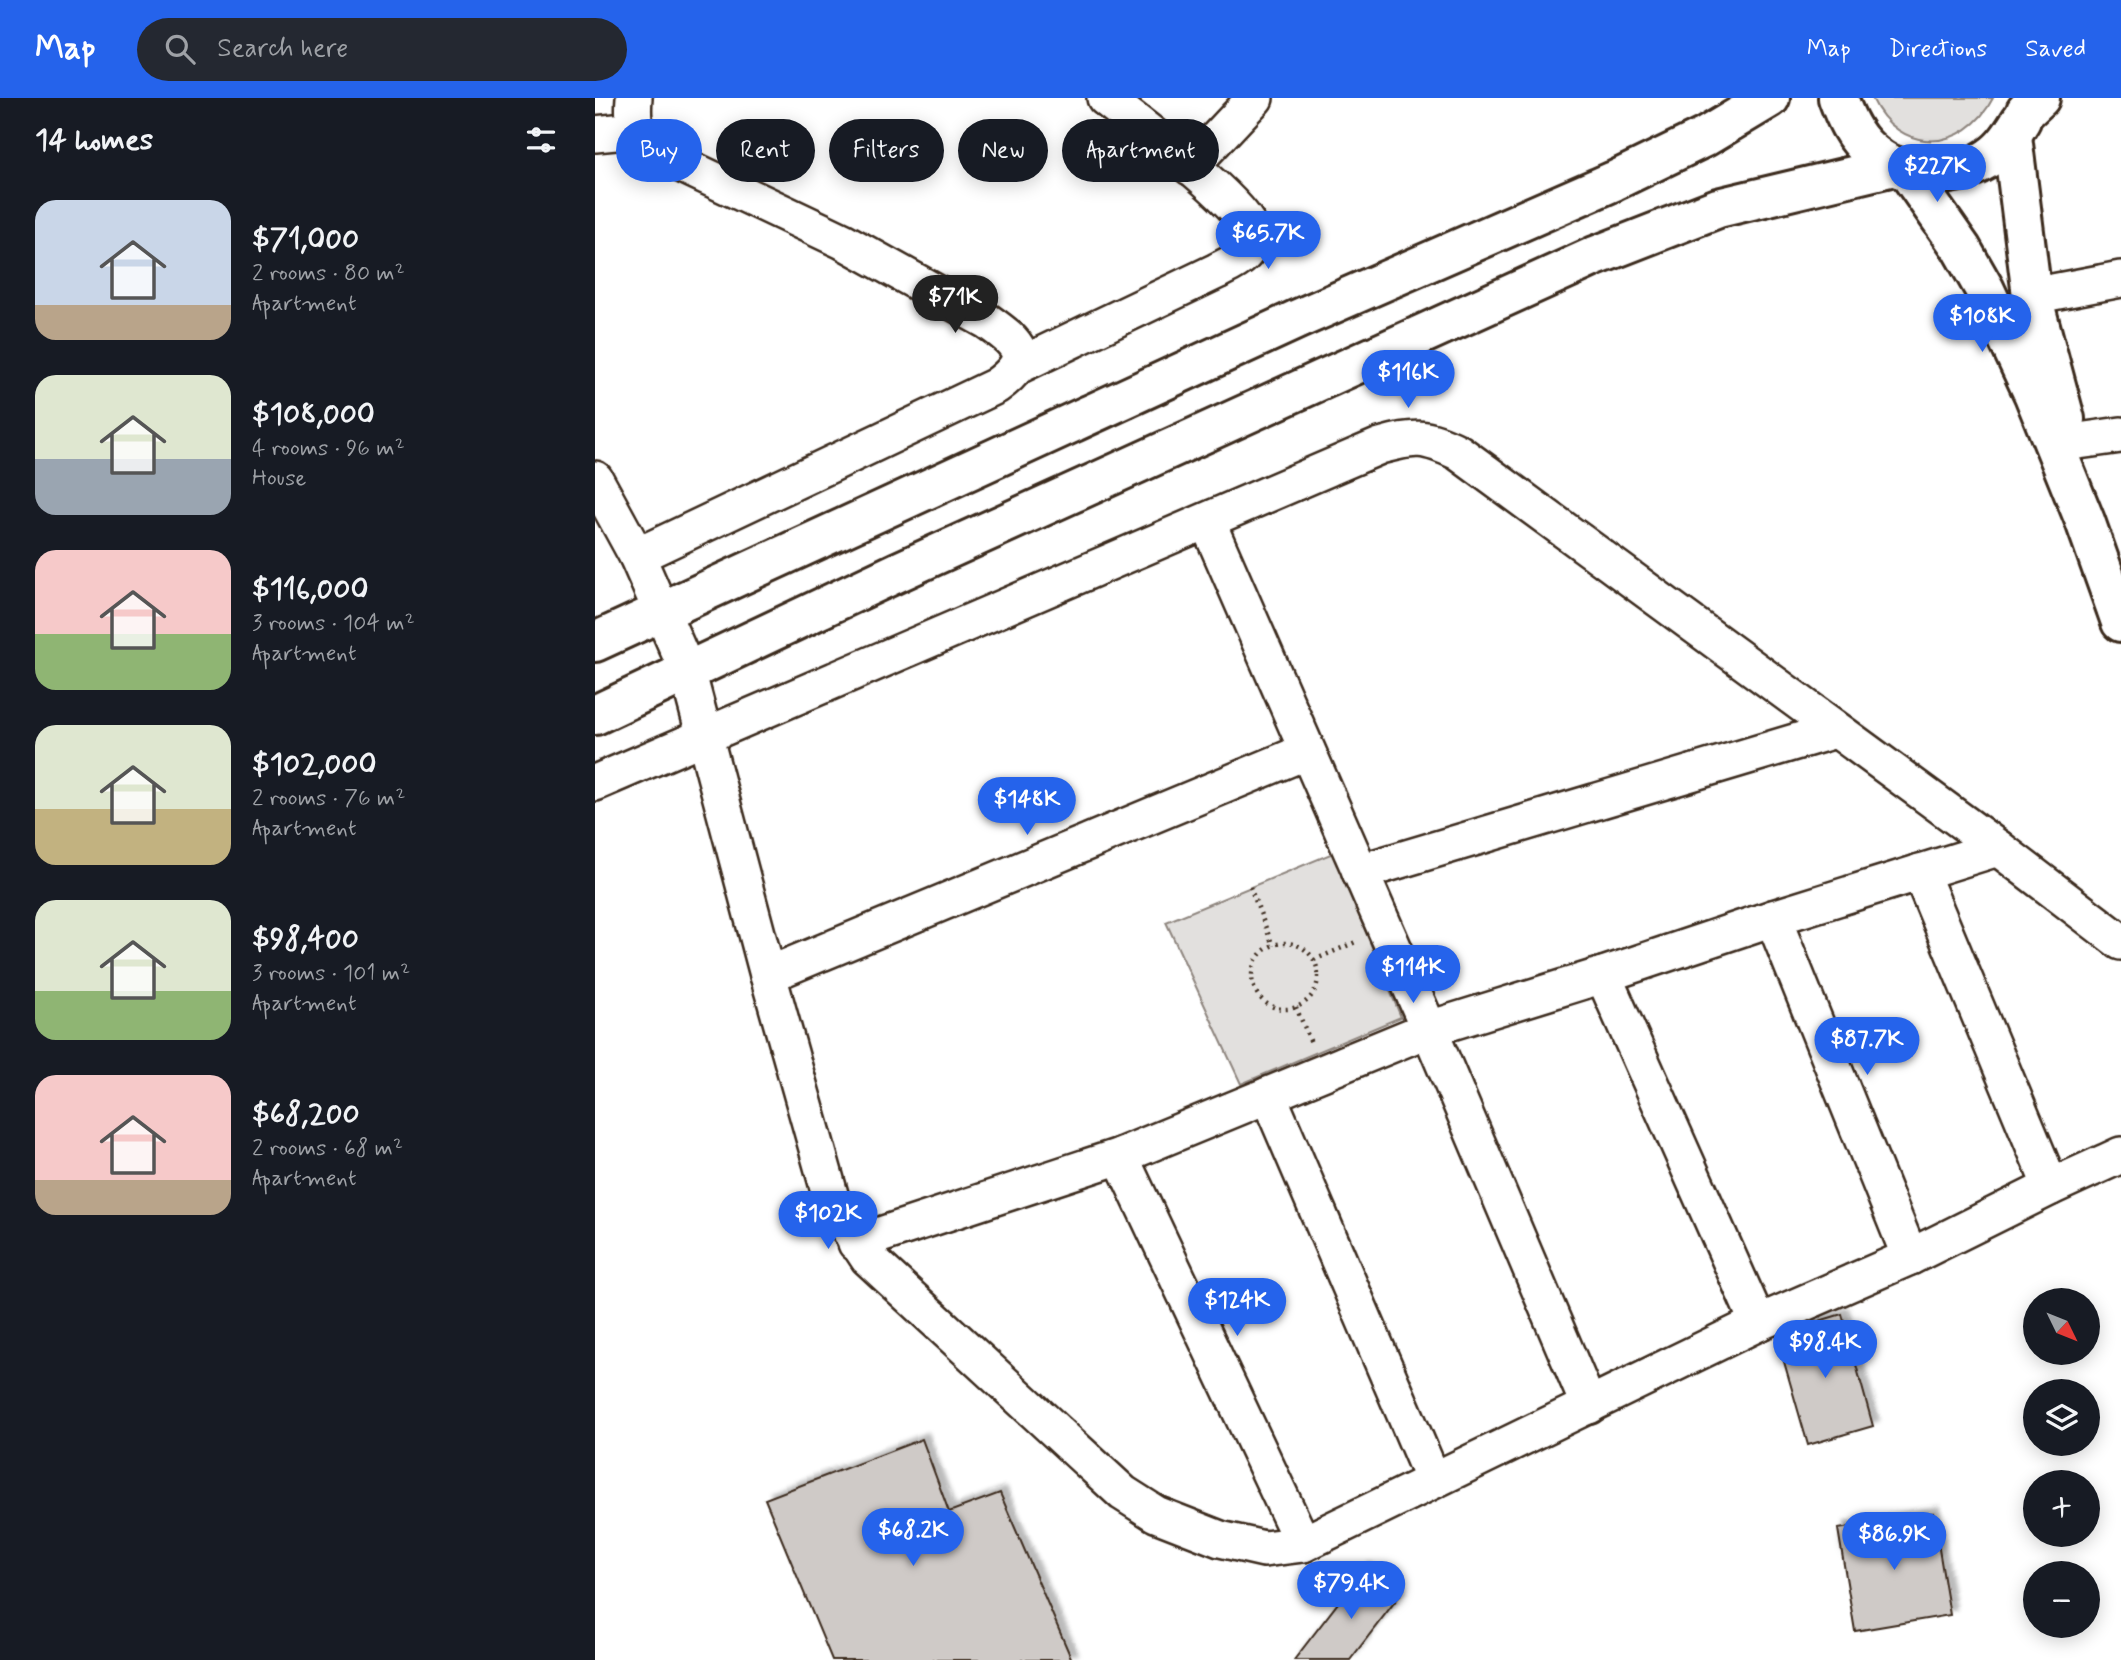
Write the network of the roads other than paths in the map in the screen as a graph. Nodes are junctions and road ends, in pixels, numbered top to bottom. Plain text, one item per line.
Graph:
1 (1105, 98) edge
2 (1255, 98) edge
3 (1770, 98) edge
4 (1838, 98) edge
5 (2027, 111) edge
6 (635, 114) edge
7 (1131, 119) edge
8 (595, 134) edge
9 (1219, 136) edge
10 (1901, 169) junction
11 (1209, 182) edge
12 (2121, 279) edge
13 (2032, 296) junction
14 (1018, 366) junction
15 (2121, 435) edge
16 (2071, 442) junction
17 (595, 479) edge
18 (1207, 521) junction
19 (2085, 521) junction
20 (637, 556) junction
21 (663, 611) junction
22 (2121, 622) edge
23 (595, 642) edge
24 (687, 670) junction
25 (595, 715) edge
26 (1835, 730) junction
27 (705, 737) junction
28 (1307, 751) junction
29 (595, 783) edge
30 (1998, 848) junction
31 (1360, 872) junction
32 (1920, 872) junction
33 (1773, 918) junction
34 (2121, 942) edge
35 (768, 975) junction
36 (1603, 975) junction
37 (1429, 1029) junction
38 (1268, 1095) junction
39 (2121, 1155) edge
40 (1120, 1156) junction
41 (2051, 1187) junction
42 (856, 1242) junction
43 (1910, 1257) junction
44 (1758, 1322) junction
45 (1589, 1406) junction
46 (1433, 1480) junction
47 (1303, 1544) junction

1 - 7 street
2 - 9 street
3 - 21 main road
4 - 10 main road
5 - 10 main road
5 - 13 main road
6 - 8 street
6 - 14 street
10 - 19 main road
10 - 24 main road
11 - 14 street
12 - 13 street
13 - 16 main road
14 - 20 street
15 - 16 street
16 - 19 main road
17 - 20 street
18 - 26 street
18 - 27 street
18 - 28 street
19 - 22 main road
20 - 21 street
21 - 23 main road
21 - 24 street
24 - 25 main road
24 - 27 street
26 - 30 street
26 - 31 street
27 - 29 street
27 - 35 street
28 - 31 street
28 - 35 street
30 - 32 street
30 - 34 street
31 - 37 street
32 - 33 street
32 - 41 street
33 - 36 street
33 - 43 street
35 - 42 street
36 - 37 street
36 - 44 street
37 - 38 street
37 - 45 street
38 - 40 street
38 - 46 street
39 - 41 street
40 - 42 street
40 - 47 street
41 - 43 street
42 - 47 street
43 - 44 street
44 - 45 street
45 - 46 street
46 - 47 street

